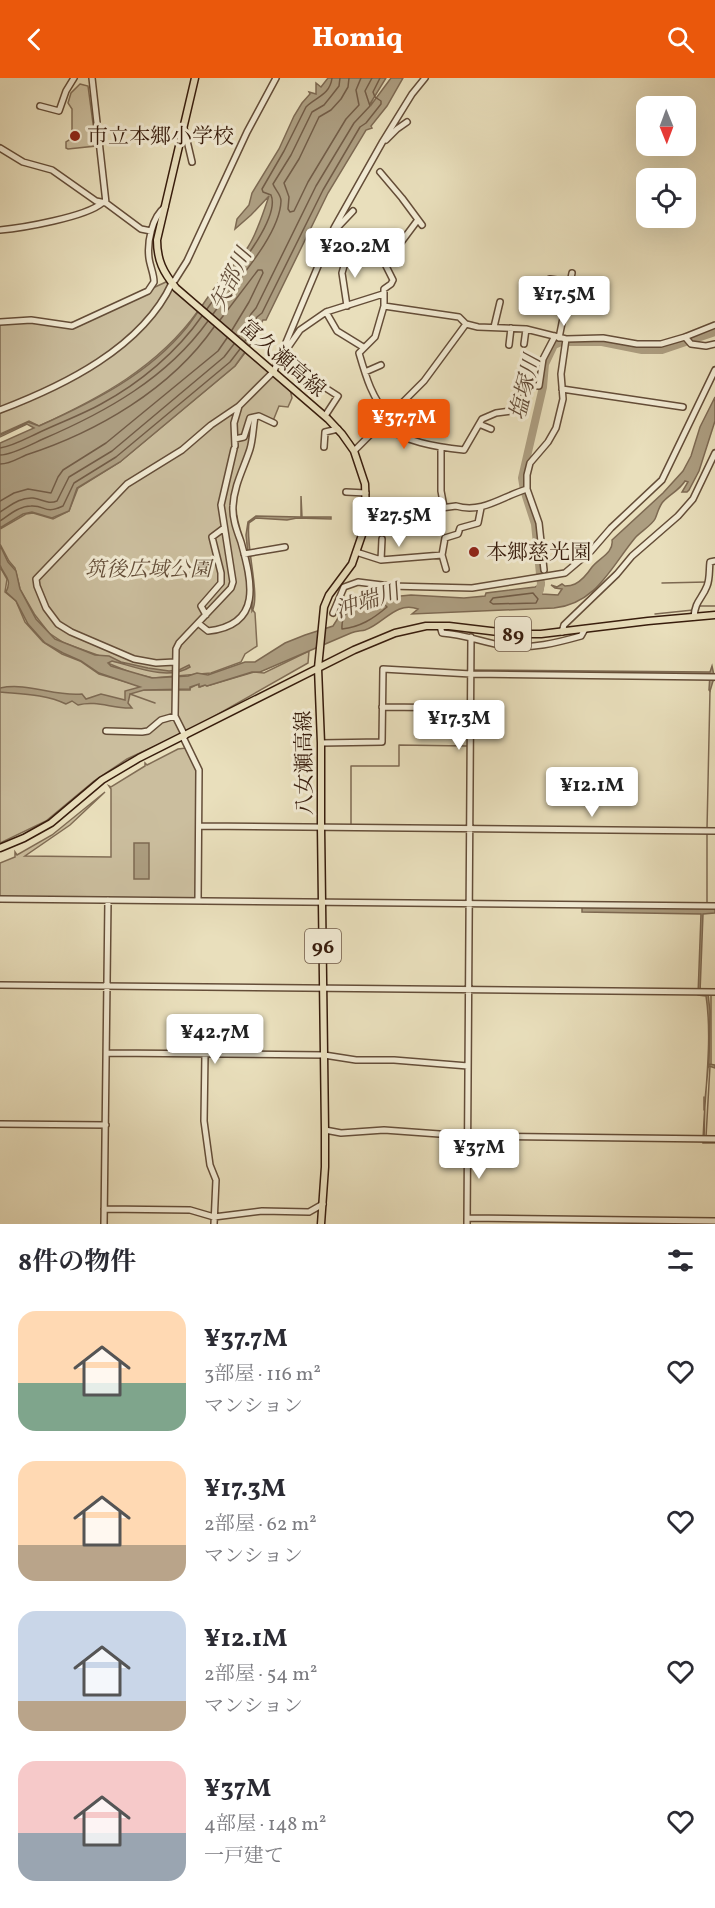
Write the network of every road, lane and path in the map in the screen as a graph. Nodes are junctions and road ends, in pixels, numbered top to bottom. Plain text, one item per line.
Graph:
1 (74, 78) edge
2 (92, 78) edge
3 (195, 78) edge
4 (276, 78) edge
5 (424, 78) edge
6 (40, 106) dead end
7 (408, 122) dead end
8 (184, 126) junction
9 (383, 141) junction
10 (0, 148) edge
11 (192, 162) dead end
12 (380, 171) dead end
13 (104, 203) junction
14 (165, 207) junction
15 (353, 211) dead end
16 (0, 230) edge
17 (151, 231) junction
18 (332, 232) junction
19 (393, 242) dead end
20 (359, 245) dead end
21 (398, 246) junction
22 (348, 252) dead end
23 (385, 264) junction
24 (572, 273) dead end
25 (550, 279) dead end
26 (570, 282) junction
27 (174, 284) junction
28 (383, 294) junction
29 (500, 302) dead end
30 (322, 306) dead end
31 (347, 306) junction
32 (384, 306) junction
33 (327, 312) junction
34 (0, 322) edge
35 (466, 324) junction
36 (715, 325) edge
37 (478, 327) junction
38 (511, 328) junction
39 (493, 329) junction
40 (526, 329) junction
41 (477, 334) dead end
42 (685, 337) junction
43 (560, 338) junction
44 (524, 344) dead end
45 (715, 344) edge
46 (509, 345) dead end
47 (363, 347) junction
48 (278, 363) junction
49 (381, 365) dead end
50 (271, 369) junction
51 (715, 370) edge
52 (365, 372) junction
53 (324, 387) dead end
54 (562, 389) junction
55 (239, 406) junction
56 (683, 406) dead end
57 (0, 410) edge
58 (325, 416) junction
59 (255, 417) junction
60 (389, 417) junction
61 (274, 423) dead end
62 (381, 424) junction
63 (479, 424) junction
64 (338, 429) junction
65 (491, 429) dead end
66 (235, 439) junction
67 (324, 447) dead end
68 (441, 447) junction
69 (354, 451) junction
70 (715, 453) edge
71 (527, 489) junction
72 (346, 492) dead end
73 (366, 493) junction
74 (444, 507) junction
75 (481, 508) junction
76 (366, 513) junction
77 (224, 528) junction
78 (382, 539) dead end
79 (226, 541) junction
80 (285, 547) dead end
81 (356, 552) junction
82 (244, 554) junction
83 (217, 555) junction
84 (442, 555) junction
85 (420, 558) junction
86 (381, 560) junction
87 (715, 561) edge
88 (420, 566) dead end
89 (446, 570) dead end
90 (544, 570) dead end
91 (221, 573) junction
92 (233, 574) junction
93 (350, 584) junction
94 (336, 586) junction
95 (333, 613) dead end
96 (206, 615) junction
97 (715, 615) edge
98 (694, 617) junction
99 (198, 623) junction
100 (440, 626) junction
101 (585, 629) junction
102 (562, 632) junction
103 (471, 637) junction
104 (175, 662) junction
105 (318, 668) junction
106 (471, 674) junction
107 (715, 677) edge
108 (382, 707) junction
109 (471, 708) junction
110 (176, 716) junction
111 (106, 731) dead end
112 (184, 736) junction
113 (321, 743) junction
114 (199, 826) junction
115 (321, 827) junction
116 (470, 828) junction
117 (715, 831) edge
118 (0, 848) edge
119 (0, 899) edge
120 (108, 900) junction
121 (198, 900) junction
122 (322, 901) junction
123 (469, 903) junction
124 (715, 906) edge
125 (0, 985) edge
126 (107, 986) junction
127 (323, 988) junction
128 (468, 988) junction
129 (715, 992) edge
130 (107, 1053) junction
131 (205, 1053) junction
132 (324, 1055) junction
133 (468, 1066) junction
134 (0, 1124) edge
135 (106, 1125) junction
136 (325, 1130) junction
137 (467, 1136) junction
138 (715, 1139) edge
139 (323, 1204) junction
140 (104, 1209) junction
141 (214, 1216) junction
142 (466, 1221) edge
143 (715, 1221) edge
144 (104, 1224) edge
145 (214, 1224) edge
146 (321, 1224) edge

1 - 6 street
2 - 13 street
3 - 8 main road, 富久瀬高線
4 - 27 street
5 - 9 street
7 - 9 street
8 - 11 street
8 - 14 main road, 富久瀬高線
9 - 18 street
10 - 13 street
12 - 21 street
13 - 16 street
13 - 17 street
14 - 17 street
14 - 27 main road, 富久瀬高線
15 - 18 street
17 - 34 street
18 - 48 street
19 - 21 street
20 - 23 street
21 - 23 street
22 - 31 street
23 - 28 street
24 - 26 street
25 - 26 street
26 - 43 street
27 - 50 main road, 富久瀬高線
27 - 57 street
28 - 31 street
28 - 32 street
29 - 39 street
30 - 33 street
31 - 33 street
32 - 35 street
32 - 47 street
33 - 47 street
33 - 48 street
35 - 37 street
35 - 60 street
36 - 42 street
37 - 39 street
37 - 41 street
38 - 39 street
38 - 40 street
38 - 46 street
40 - 43 street
40 - 44 street
42 - 43 street
42 - 45 street
43 - 54 street
43 - 63 street
47 - 52 street
48 - 50 street
49 - 52 street
50 - 55 street
50 - 58 main road, 富久瀬高線
51 - 93 street
52 - 60 street
53 - 58 street
54 - 56 street
54 - 71 street
55 - 66 street
55 - 104 street
58 - 64 main road, 富久瀬高線
59 - 61 street
59 - 66 street
59 - 82 street
60 - 62 street
62 - 68 street
62 - 69 street
63 - 65 street
63 - 68 street
64 - 67 street
64 - 69 main road, 富久瀬高線
66 - 77 street
68 - 74 street
69 - 73 main road, 富久瀬高線
70 - 102 street
71 - 75 street
71 - 90 street
72 - 73 street
73 - 76 main road, 富久瀬高線
74 - 75 street
74 - 76 street
75 - 84 street
76 - 81 main road, 富久瀬高線
77 - 79 street
77 - 83 street
78 - 86 street
79 - 83 street
79 - 92 street
80 - 82 street
81 - 86 street
81 - 94 main road, 富久瀬高線
82 - 99 street
83 - 91 street
84 - 85 street
84 - 89 street
85 - 86 street
85 - 88 street
87 - 98 street
91 - 92 street
91 - 96 street
92 - 96 street
93 - 94 street
93 - 95 street
94 - 105 main road, 富久瀬高線
96 - 99 street
97 - 98 main road, 89
98 - 101 main road, 89
99 - 104 street
100 - 102 main road, 89
100 - 103 street
100 - 105 main road, 89
101 - 102 main road, 89
101 - 103 street
103 - 106 street
104 - 110 street
105 - 112 main road, 八女瀬高線
105 - 113 main road, 八女瀬高線 / 96
106 - 107 street
106 - 108 street
106 - 109 street
108 - 109 street
108 - 113 street
109 - 116 street
110 - 111 street
110 - 112 street
112 - 114 street
112 - 118 main road, 八女瀬高線
113 - 115 main road, 八女瀬高線 / 96
114 - 115 street
114 - 121 street
115 - 116 street
115 - 122 main road, 八女瀬高線 / 96
116 - 117 street
116 - 123 street
119 - 120 street
120 - 121 street
120 - 126 street
121 - 122 street
122 - 123 street
122 - 127 main road, 八女瀬高線 / 96
123 - 124 street
123 - 128 street
125 - 126 street
126 - 127 street
126 - 130 street
127 - 128 street
127 - 132 main road, 八女瀬高線 / 96
128 - 129 street
128 - 133 street
130 - 131 street
130 - 135 street
131 - 132 street
131 - 141 street
132 - 133 street
132 - 136 main road, 八女瀬高線 / 96
133 - 137 street
134 - 135 street
135 - 140 street
136 - 137 street
136 - 139 main road, 八女瀬高線 / 96
137 - 138 street
137 - 142 street
139 - 141 street
139 - 146 main road, 八女瀬高線 / 96
140 - 141 street
140 - 144 street
141 - 145 street
142 - 143 street

